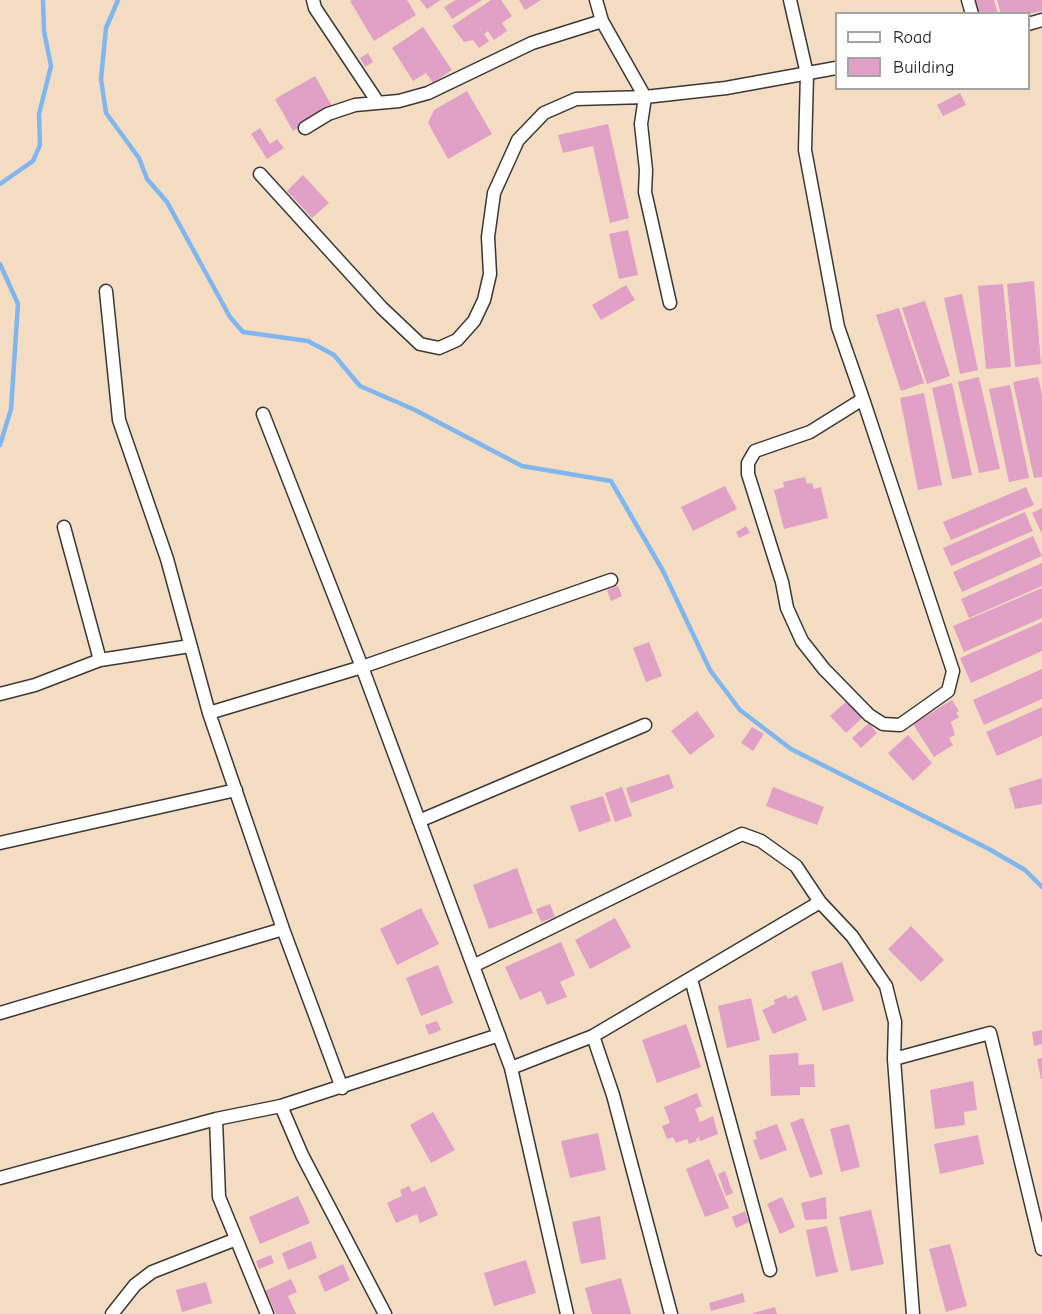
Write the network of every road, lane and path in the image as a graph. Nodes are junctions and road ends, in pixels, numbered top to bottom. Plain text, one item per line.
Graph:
1 (313, 0) edge
2 (596, 0) edge
3 (790, 0) edge
4 (602, 21) junction
5 (835, 68) edge
6 (807, 74) junction
7 (645, 97) junction
8 (377, 102) junction
9 (305, 128) dead end
10 (260, 174) dead end
11 (106, 291) dead end
12 (670, 303) dead end
13 (863, 399) junction
14 (263, 414) dead end
15 (64, 527) dead end
16 (611, 580) dead end
17 (190, 646) junction
18 (100, 660) junction
19 (362, 668) junction
20 (0, 694) edge
21 (209, 713) junction
22 (645, 725) dead end
23 (236, 790) junction
24 (419, 821) junction
25 (0, 843) edge
26 (820, 902) junction
27 (283, 929) junction
28 (473, 966) junction
29 (691, 979) junction
30 (0, 1013) edge
31 (499, 1035) junction
32 (593, 1036) junction
33 (894, 1059) junction
34 (511, 1068) junction
35 (342, 1088) junction
36 (281, 1106) junction
37 (216, 1119) junction
38 (0, 1178) edge
39 (234, 1240) junction
40 (1042, 1249) edge
41 (771, 1270) dead end
42 (112, 1314) edge
43 (267, 1314) edge
44 (385, 1314) edge
45 (567, 1314) edge
46 (671, 1314) edge
47 (913, 1314) edge

1 - 8 street
2 - 4 street
3 - 6 street
4 - 7 street
4 - 8 street
5 - 6 street
6 - 7 street
6 - 13 street
7 - 10 street
7 - 12 street
8 - 9 street
11 - 17 street
13 - 13 street
14 - 19 street
15 - 18 street
16 - 19 street
17 - 18 street
17 - 21 street
18 - 20 street
19 - 21 street
19 - 24 street
21 - 23 street
22 - 24 street
23 - 25 street
23 - 27 street
24 - 28 street
26 - 28 street
26 - 29 street
26 - 33 street
27 - 30 street
27 - 35 street
28 - 31 street
29 - 32 street
29 - 41 street
31 - 34 street
31 - 35 street
32 - 34 street
32 - 46 street
33 - 40 street
33 - 47 street
34 - 45 street
35 - 36 street
36 - 37 street
36 - 44 street
37 - 38 street
37 - 39 street
39 - 42 street
39 - 43 street

